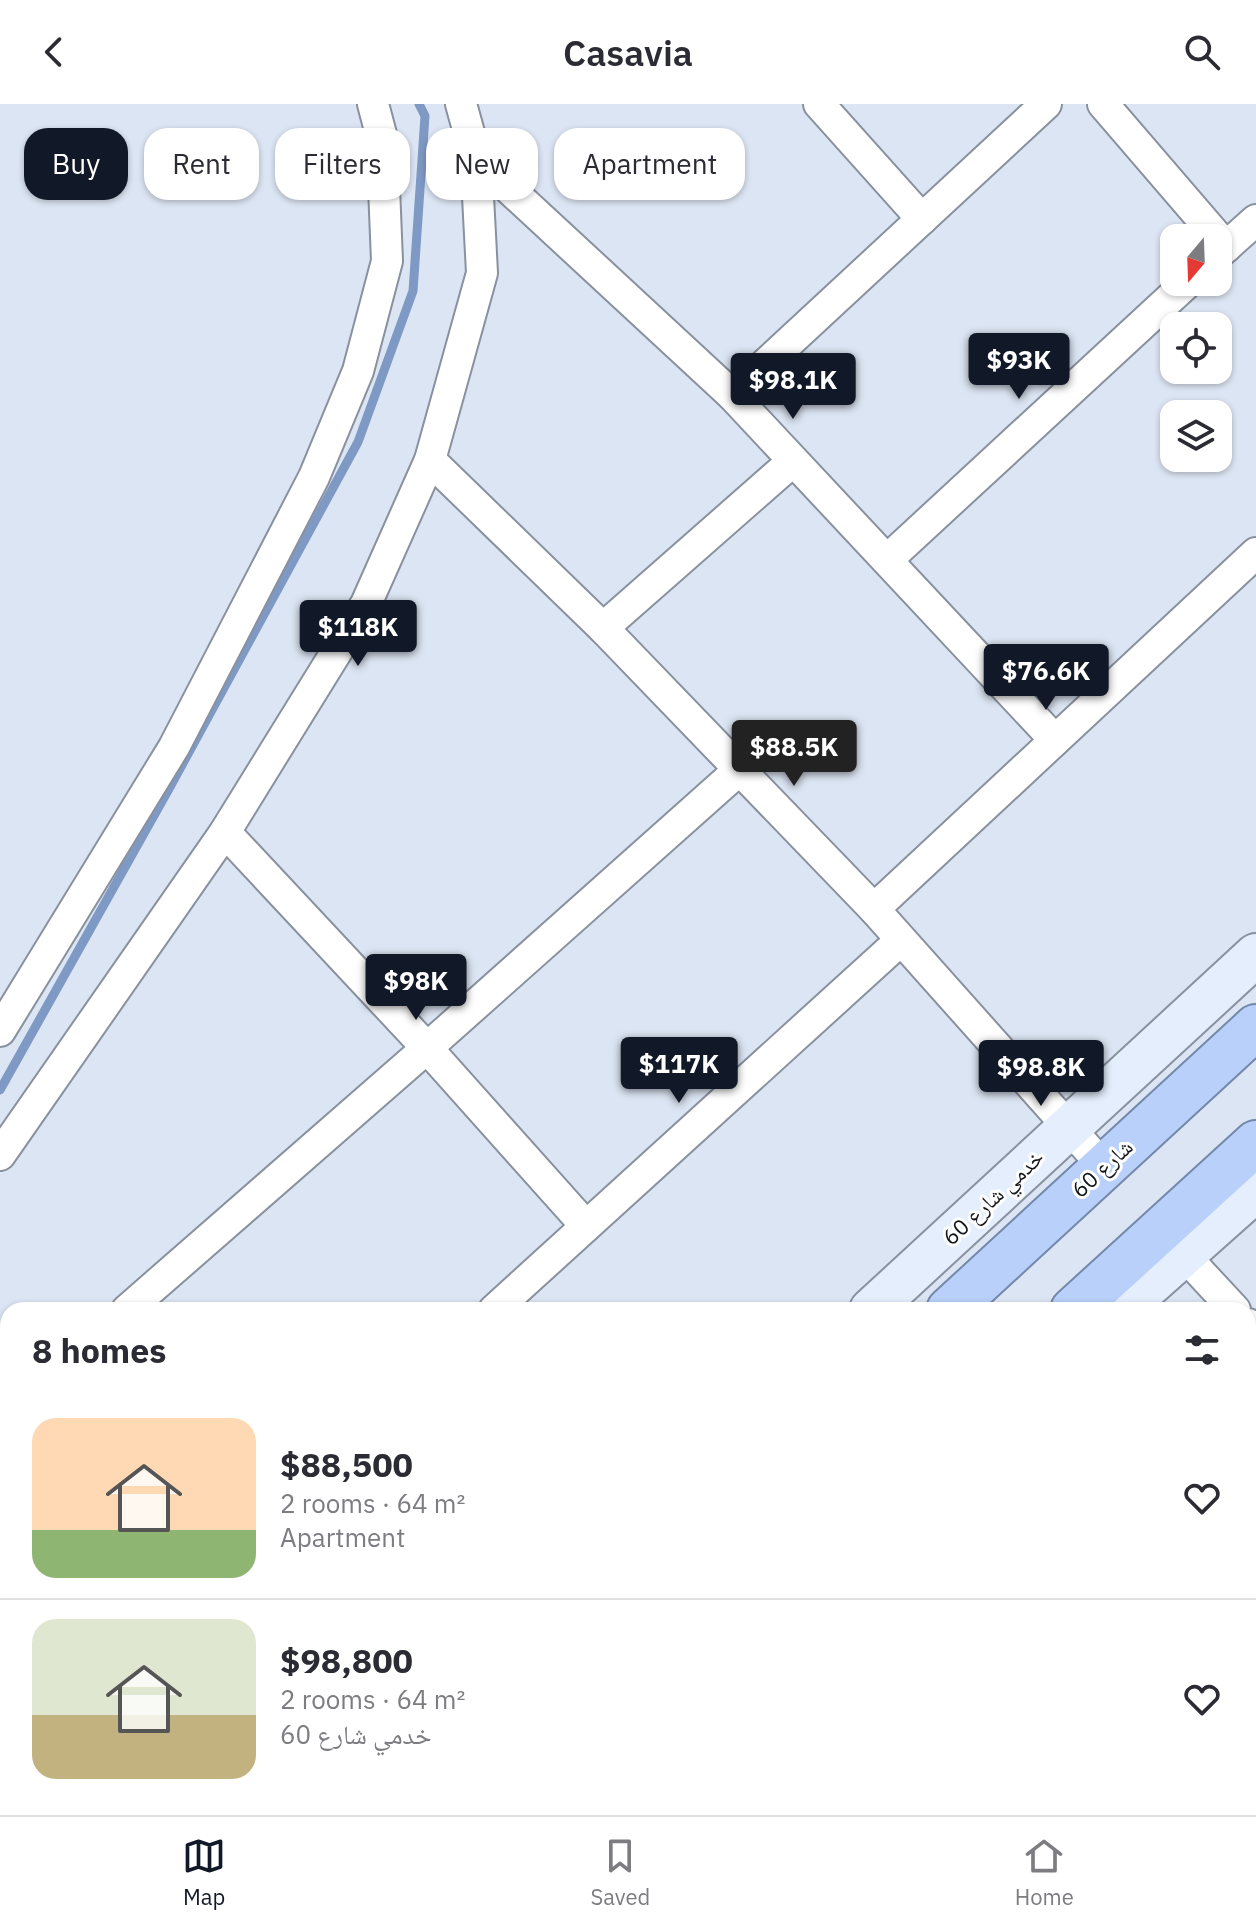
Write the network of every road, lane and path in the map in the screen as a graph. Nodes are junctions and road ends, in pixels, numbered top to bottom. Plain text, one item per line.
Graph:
1 (373, 104) edge
2 (461, 104) edge
3 (819, 104) edge
4 (1046, 104) edge
5 (1103, 104) edge
6 (468, 128) edge
7 (478, 200) edge
8 (521, 200) edge
9 (922, 219) junction
10 (1256, 220) edge
11 (1200, 224) edge
12 (1232, 242) edge
13 (1173, 296) edge
14 (732, 395) junction
15 (430, 460) junction
16 (793, 461) junction
17 (1256, 553) edge
18 (887, 560) junction
19 (603, 628) junction
20 (1055, 740) junction
21 (739, 770) junction
22 (225, 832) junction
23 (874, 909) junction
24 (901, 940) junction
25 (1256, 955) edge
26 (1256, 1027) edge
27 (0, 1031) edge
28 (427, 1048) junction
29 (1069, 1127) junction
30 (1256, 1143) edge
31 (0, 1155) edge
32 (1104, 1167) junction
33 (1256, 1190) edge
34 (586, 1226) junction
35 (1173, 1242) junction
36 (142, 1302) edge
37 (503, 1302) edge
38 (880, 1302) edge
39 (958, 1302) edge
40 (1085, 1302) edge
41 (1127, 1302) edge
42 (1228, 1302) edge

1 - 27 street
2 - 6 street
3 - 9 street
4 - 9 street
5 - 11 street
7 - 15 street
8 - 14 street
9 - 14 street
10 - 12 street
13 - 18 street
14 - 16 street
15 - 19 street
15 - 22 street
16 - 18 street
16 - 19 street
17 - 20 street
18 - 20 street
19 - 21 street
20 - 23 street
21 - 23 street
21 - 28 street
22 - 28 street
22 - 31 street
23 - 24 street
24 - 29 street
24 - 34 street
25 - 29 main road, خدمي شارع 60
26 - 32 highway, شارع 60
28 - 34 street
28 - 36 street
29 - 32 street
29 - 38 main road, خدمي شارع 60
30 - 35 highway
32 - 39 highway, شارع 60
33 - 35 main road
34 - 37 street
35 - 40 highway
35 - 41 main road
35 - 42 street

